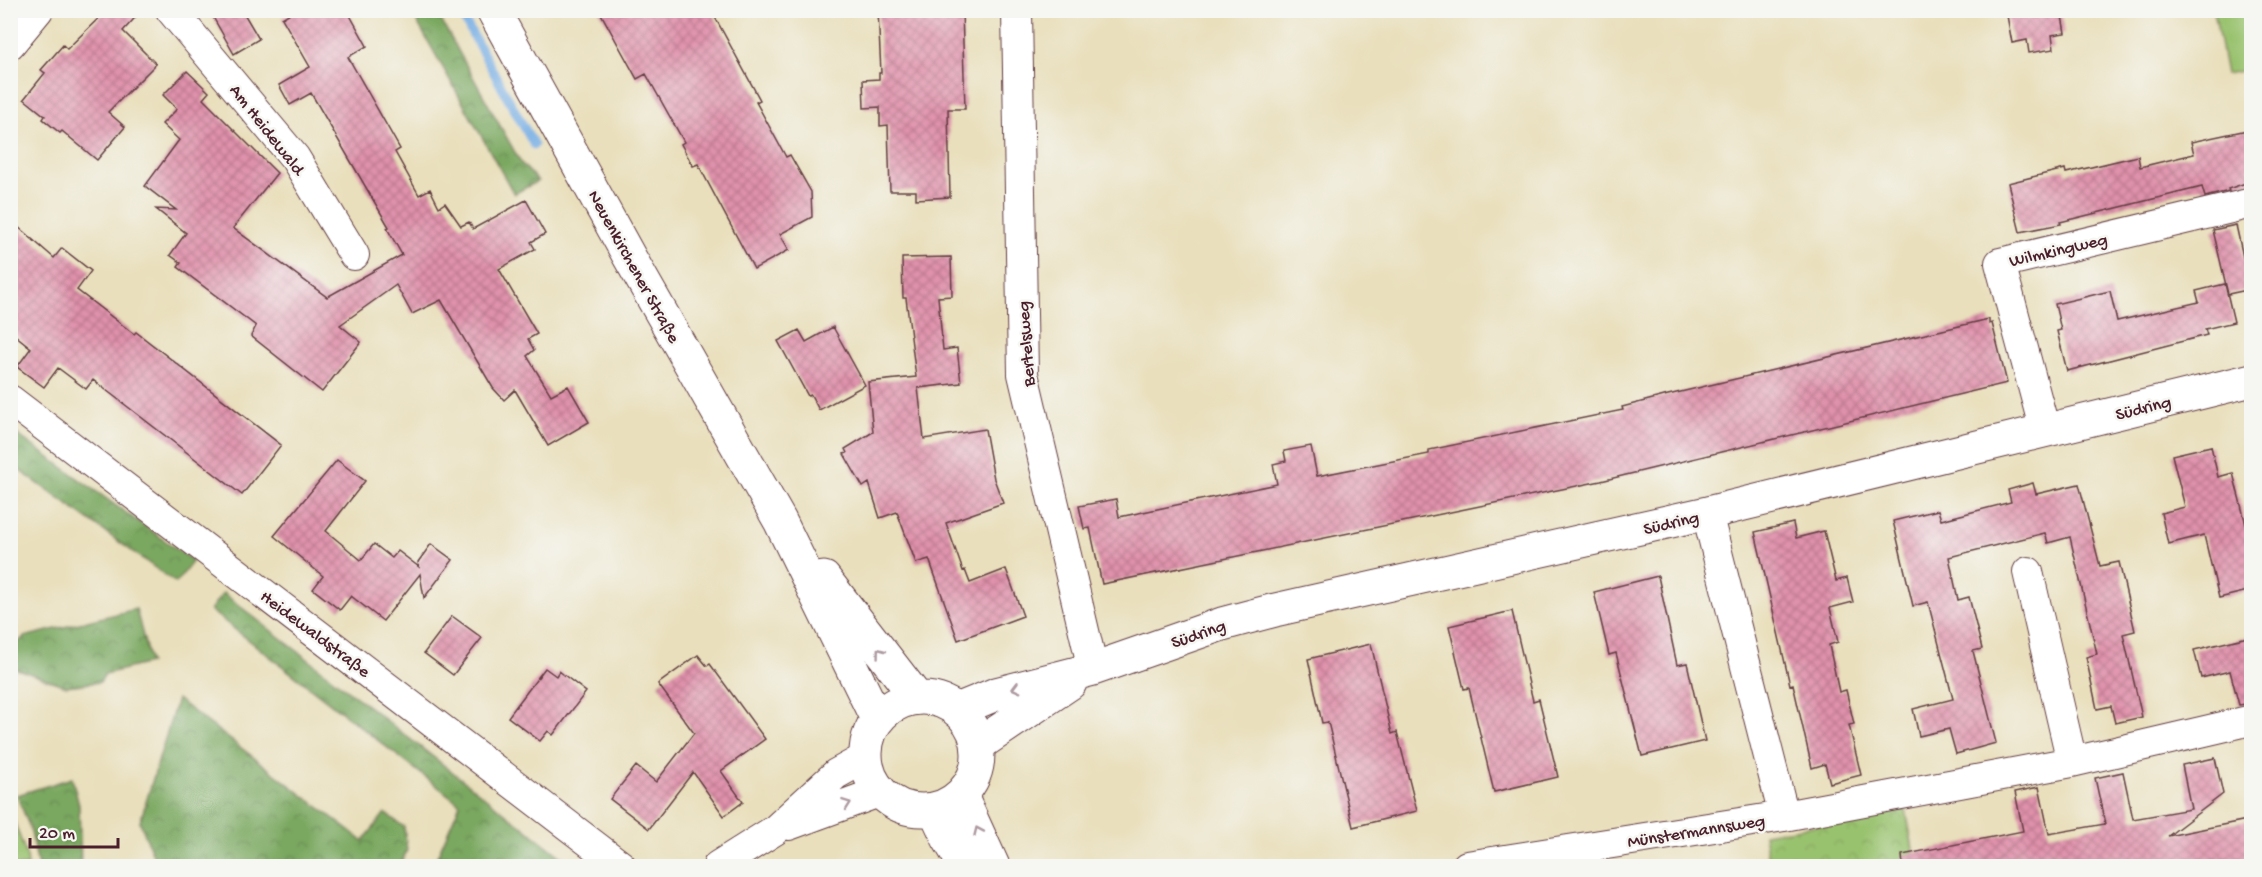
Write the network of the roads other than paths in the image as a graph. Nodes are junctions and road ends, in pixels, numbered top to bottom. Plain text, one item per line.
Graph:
1 (38, 10) edge
2 (171, 10) edge
3 (493, 10) edge
4 (1017, 10) edge
5 (10, 44) edge
6 (2252, 203) edge
7 (354, 255) dead end
8 (2252, 380) edge
9 (10, 400) edge
10 (2045, 431) junction
11 (1707, 513) junction
12 (780, 521) junction
13 (2028, 572) dead end
14 (1093, 669) junction
15 (917, 698) junction
16 (957, 710) junction
17 (877, 719) junction
18 (2252, 720) edge
19 (978, 745) junction
20 (865, 758) junction
21 (2072, 762) junction
22 (879, 792) junction
23 (948, 803) junction
24 (1784, 816) junction
25 (775, 830) junction
26 (621, 867) edge
27 (718, 867) edge
28 (965, 867) edge
29 (993, 867) edge
30 (1467, 867) edge

1 - 5 street
2 - 7 street, Am Heidewald
3 - 12 main road, Neuenkirchener Straße
4 - 14 street, Bertelsweg
6 - 10 street, Wilmkingweg
8 - 10 main road, Südring
9 - 26 street, Heidewaldstraße
10 - 11 main road, Südring
11 - 14 main road, Südring
11 - 24 street, Münstermannsweg
15 -> 12 main road, Neuenkirchener Straße
12 - 17 main road, Neuenkirchener Straße
13 - 21 street
14 -> 16 main road, Südring
14 - 19 main road, Südring
15 - 16 main road
15 - 17 main road
16 - 19 main road
17 - 20 main road
18 - 21 street, Münstermannsweg
19 - 23 main road
20 - 22 main road
20 - 25 street
21 - 24 street, Münstermannsweg
22 - 23 main road
25 -> 22 street
23 - 28 main road
29 -> 23 main road
24 - 30 street, Münstermannsweg
25 - 27 street

